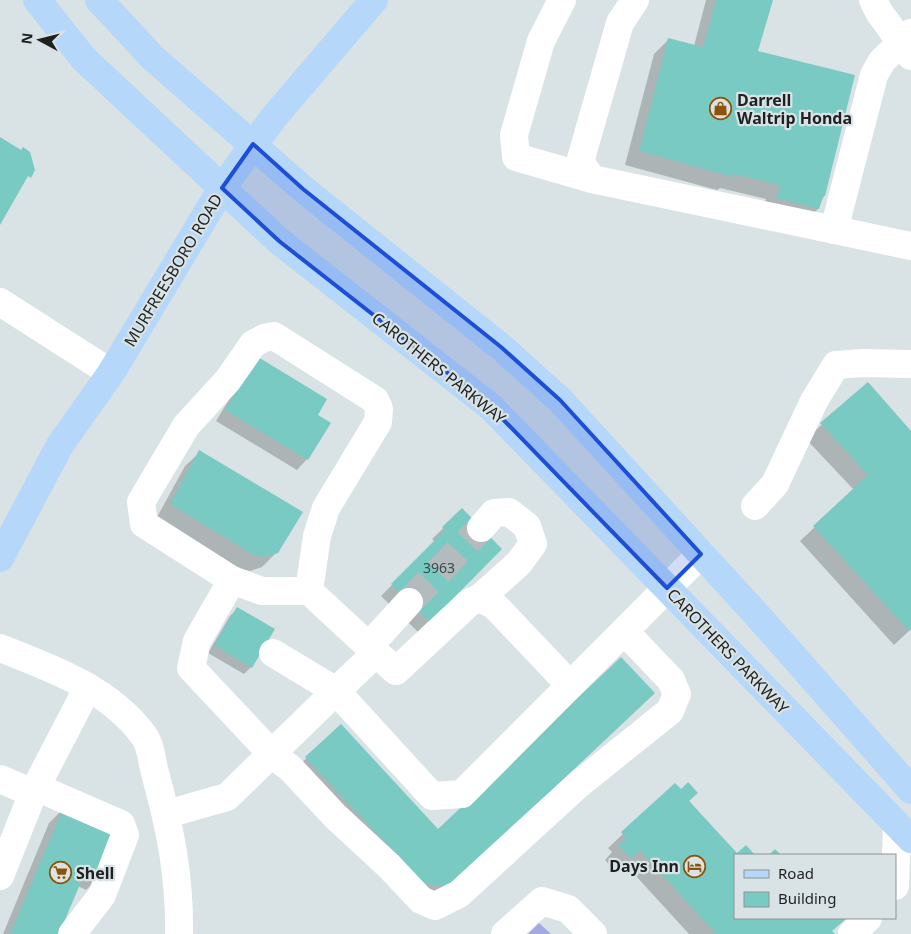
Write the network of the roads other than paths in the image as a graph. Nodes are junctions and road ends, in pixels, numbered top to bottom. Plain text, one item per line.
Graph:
1 (36, 0) edge
2 (99, 0) edge
3 (374, 0) edge
4 (562, 0) edge
5 (635, 0) edge
6 (873, 0) edge
7 (907, 44) edge
8 (253, 144) junction
9 (592, 179) junction
10 (222, 188) junction
11 (834, 230) junction
12 (911, 246) edge
13 (0, 302) edge
14 (911, 364) edge
15 (111, 373) junction
16 (755, 506) dead end
17 (482, 528) tunnel mouth
18 (701, 554) junction
19 (0, 558) edge
20 (232, 580) junction
21 (667, 588) junction
22 (309, 591) junction
23 (480, 598) junction
24 (409, 602) tunnel mouth
25 (624, 631) junction
26 (0, 648) edge
27 (373, 649) junction
28 (273, 654) dead end
29 (570, 685) junction
30 (88, 687) junction
31 (336, 692) junction
32 (272, 754) junction
33 (0, 779) edge
34 (34, 790) junction
35 (911, 790) edge
36 (166, 814) junction
37 (904, 832) edge
38 (0, 876) edge
39 (896, 880) edge
40 (867, 919) edge
41 (72, 934) edge
42 (179, 934) edge
43 (505, 934) edge
44 (593, 934) edge
45 (852, 934) edge

1 - 10 main road, CAROTHERS PARKWAY
2 - 8 main road
3 - 8 main road, MURFREESBORO ROAD
4 - 9 street
5 - 9 street
6 - 7 street
7 - 11 street
8 - 10 main road, MURFREESBORO ROAD
8 - 18 main road
9 - 11 street
10 - 15 main road, MURFREESBORO ROAD
10 - 21 main road, CAROTHERS PARKWAY
11 - 12 street
13 - 15 street
14 - 16 street
15 - 19 main road, MURFREESBORO ROAD
17 - 23 street
18 - 21 street
18 - 35 main road
20 - 22 street
20 - 22 street
20 - 32 street
21 - 25 street
21 - 37 main road, CAROTHERS PARKWAY
22 - 27 street
23 - 27 street
23 - 29 street
24 - 27 street
25 - 29 street
25 - 32 street
26 - 30 street
27 - 31 street
28 - 31 street
29 - 31 street
30 - 34 street
30 - 36 street
31 - 32 street
32 - 36 street
33 - 34 street
34 - 38 street
34 - 41 street
36 - 42 street
37 - 39 street
40 - 45 street
43 - 44 street

